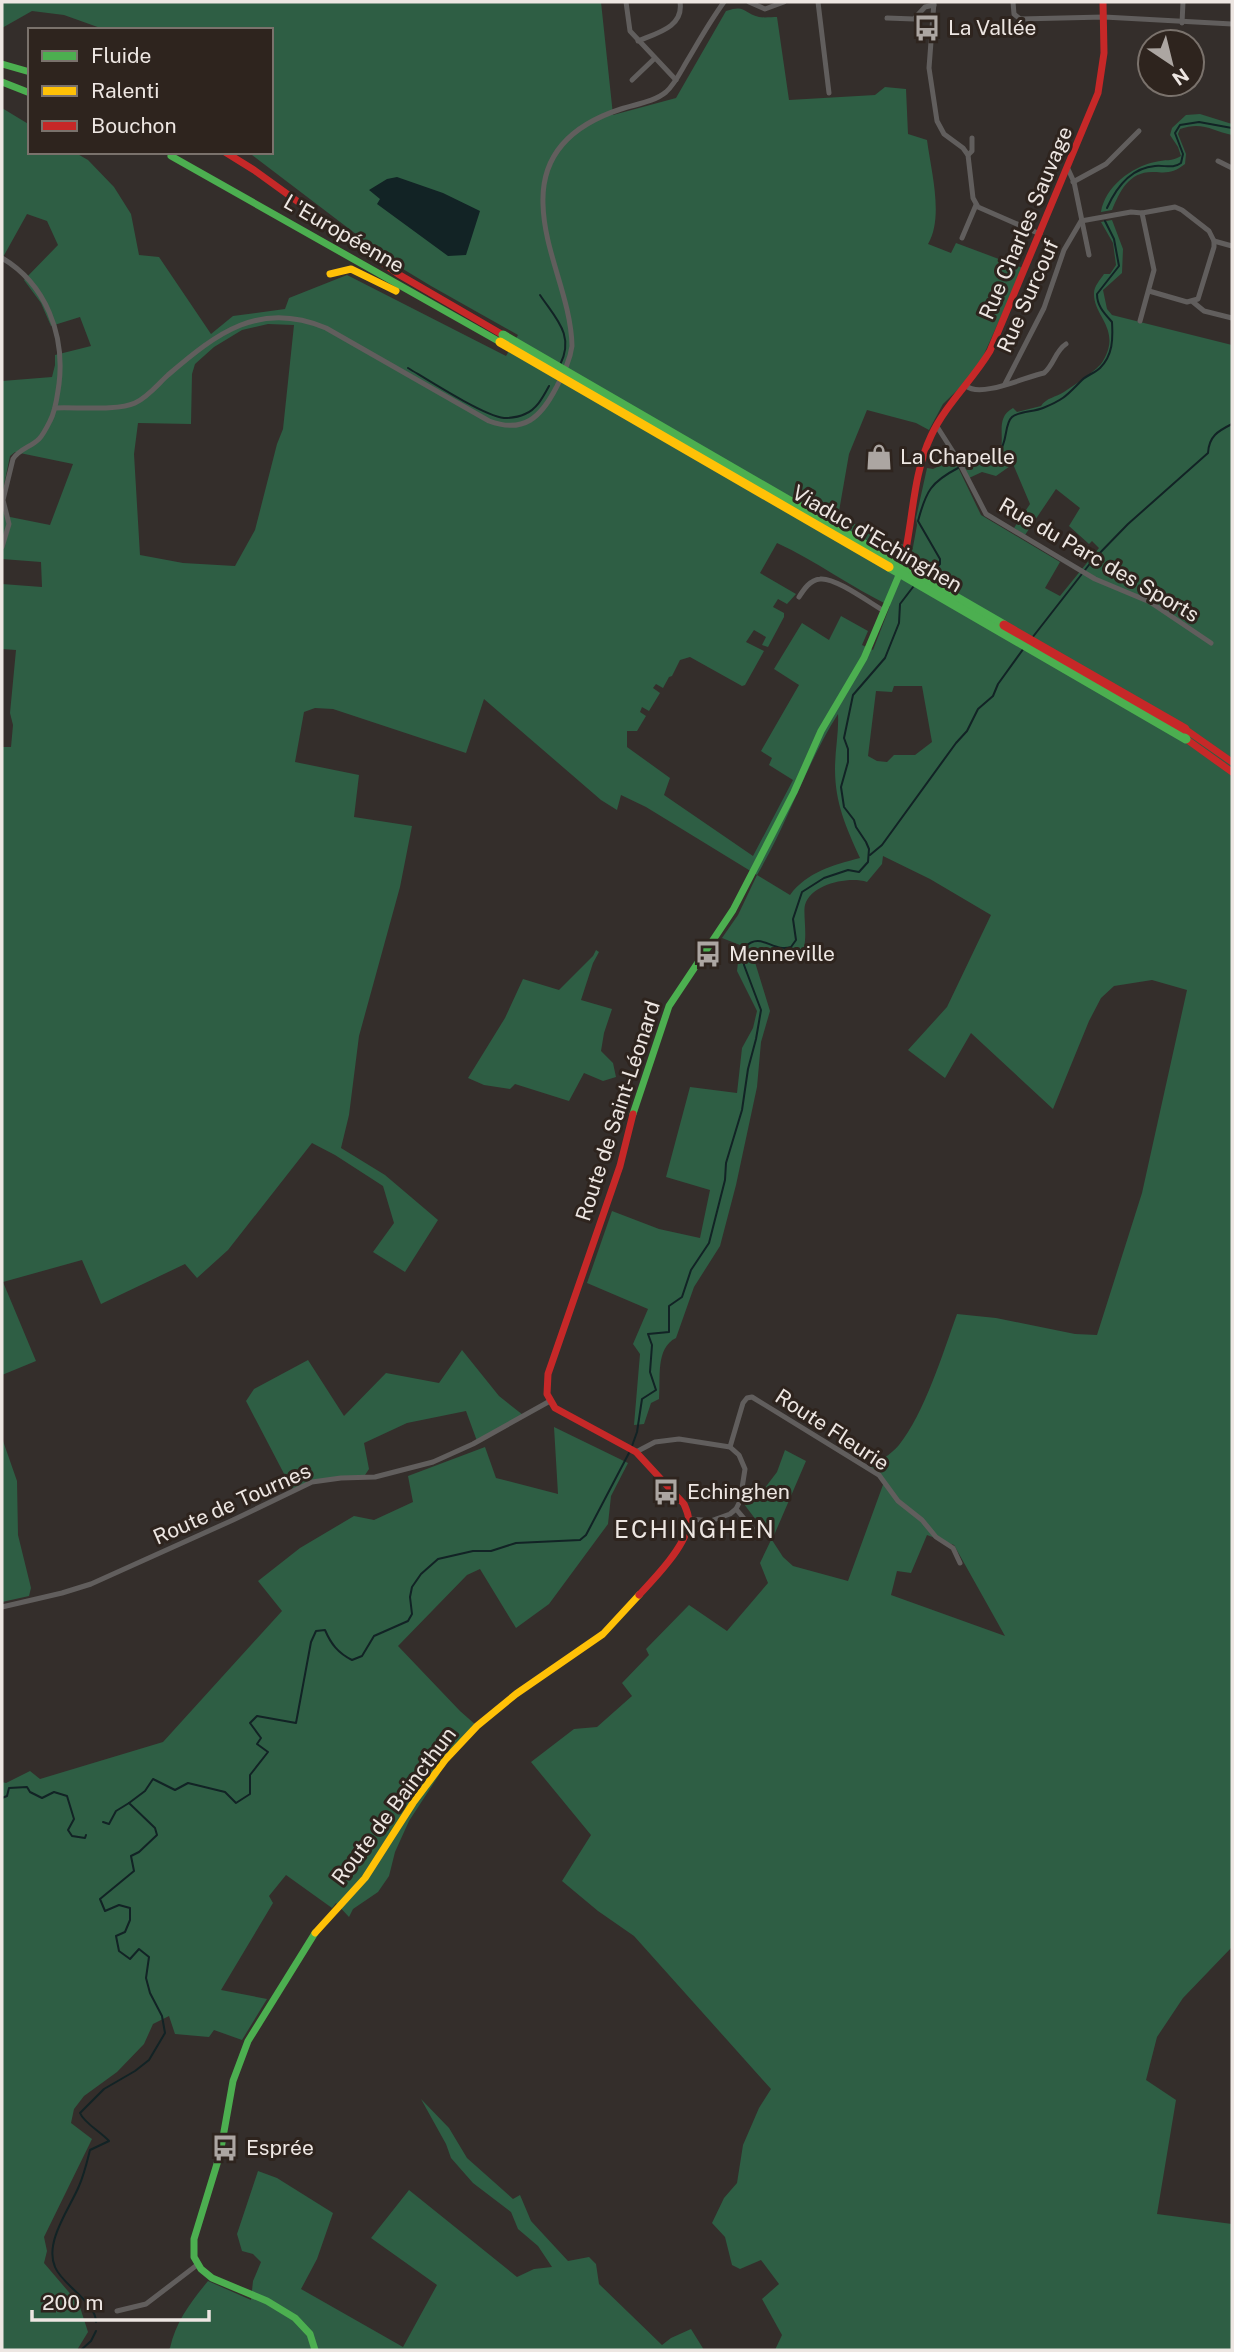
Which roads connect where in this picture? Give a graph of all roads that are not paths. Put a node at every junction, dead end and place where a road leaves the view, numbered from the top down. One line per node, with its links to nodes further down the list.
1 (626, 2): 15 (street)
2 (680, 2): 15 (street)
3 (724, 2): 20 (street)
4 (749, 2): 5 (street)
5 (784, 2)
6 (818, 2): 23 (street)
7 (1013, 2): 11 (street)
8 (1103, 2): 11 (main road, Rue Charles Sauvage)
9 (1183, 2): 13 (street)
10 (934, 3): 12 (street); 27 (street)
11 (1104, 17): 13 (street); 31 (main road, Rue Charles Sauvage)
12 (887, 18)
13 (1182, 23): 14 (street)
14 (1232, 24)
15 (638, 41): 16 (street)
16 (654, 58): 19 (street); 20 (street)
17 (2, 64): 18 (main road)
18 (28, 71)
19 (632, 79)
20 (676, 80): 51 (street)
21 (2, 82): 22 (main road)
22 (28, 92)
23 (829, 93)
24 (1139, 131): 31 (street)
25 (972, 138): 27 (street)
26 (228, 154): 47 (main road, L'Européenne)
27 (968, 155): 32 (street)
28 (171, 156): 46 (main road, L'Européenne)
29 (1218, 162): 30 (street)
30 (1232, 168)
31 (1071, 183): 34 (street, Rue Surcouf); 35 (main road, Rue Charles Sauvage)
32 (976, 205): 35 (street); 36 (street)
33 (1142, 213): 34 (street); 37 (street); 42 (street)
34 (1081, 221): 39 (street, Rue Surcouf); 49 (street, Rue Surcouf)
35 (1040, 234): 50 (main road, Rue Charles Sauvage)
36 (962, 238)
37 (1214, 241): 38 (street); 43 (street)
38 (1232, 246)
39 (1089, 255)
40 (2, 258): 51 (street)
41 (330, 274): 46 (main road)
42 (1149, 291): 43 (street); 45 (street)
43 (1193, 302): 44 (street)
44 (1232, 318)
45 (1140, 320)
46 (477, 329): 47 (main road, L'Européenne)
47 (502, 338): 58 (main road, Viaduc d'Echinghen, bridge); 59 (main road, Viaduc d'Echinghen, bridge)
48 (1066, 344): 49 (street)
49 (1005, 384): 50 (street)
50 (966, 386): 52 (main road, Rue Charles Sauvage)
51 (55, 408): 54 (street)
52 (936, 425): 53 (main road, Rue Charles Sauvage); 57 (street, Rue du Parc des Sports)
53 (930, 438): 56 (main road, Route de Saint-Léonard)
54 (2, 547)
55 (800, 597): 56 (street)
56 (884, 611): 60 (main road, Route de Saint-Léonard)
57 (1211, 643)
58 (1232, 762)
59 (1232, 772)
60 (550, 1401): 62 (main road); 68 (street, Route de Tournes)
61 (730, 1447): 62 (street); 63 (street); 67 (street, Route Fleurie)
62 (633, 1450): 65 (main road)
63 (736, 1509): 64 (street); 66 (street)
64 (705, 1523): 65 (street); 65 (street)
65 (688, 1526): 69 (main road, Route de Baincthun)
66 (752, 1528)
67 (960, 1563)
68 (2, 1606)
69 (197, 2265): 70 (street); 71 (main road)
70 (117, 2311)
71 (315, 2350)

